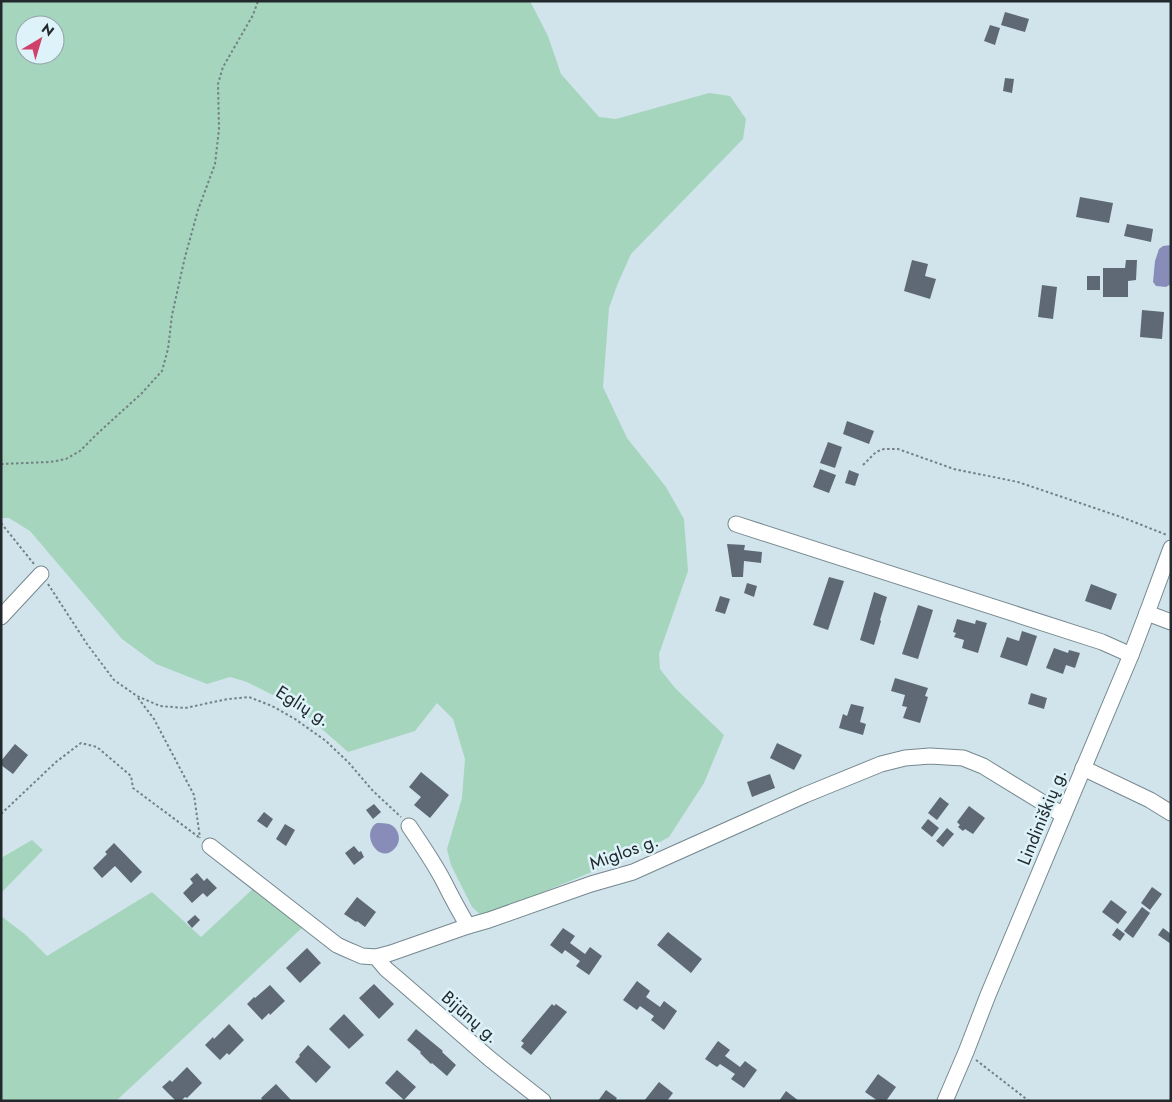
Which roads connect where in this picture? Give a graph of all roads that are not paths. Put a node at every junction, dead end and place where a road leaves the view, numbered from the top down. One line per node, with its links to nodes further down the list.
1 (736, 524): 7 (street)
2 (1171, 548): 4 (street, Lindiniškių g.)
3 (38, 570): 5 (street)
4 (1147, 613): 6 (street); 7 (street, Lindiniškių g.)
5 (1, 617)
6 (1171, 622)
7 (1131, 655): 8 (street, Lindiniškių g.)
8 (1083, 768): 9 (street); 10 (street, Lindiniškių g.)
9 (1171, 813)
10 (1064, 815): 13 (street, Miglos g.); 16 (street, Lindiniškių g.)
11 (409, 826): 13 (street)
12 (205, 842): 14 (street, Miglos g.)
13 (468, 926): 14 (street, Miglos g.)
14 (376, 957): 15 (street, Bijūnų g.)
15 (543, 1101)
16 (945, 1101)

